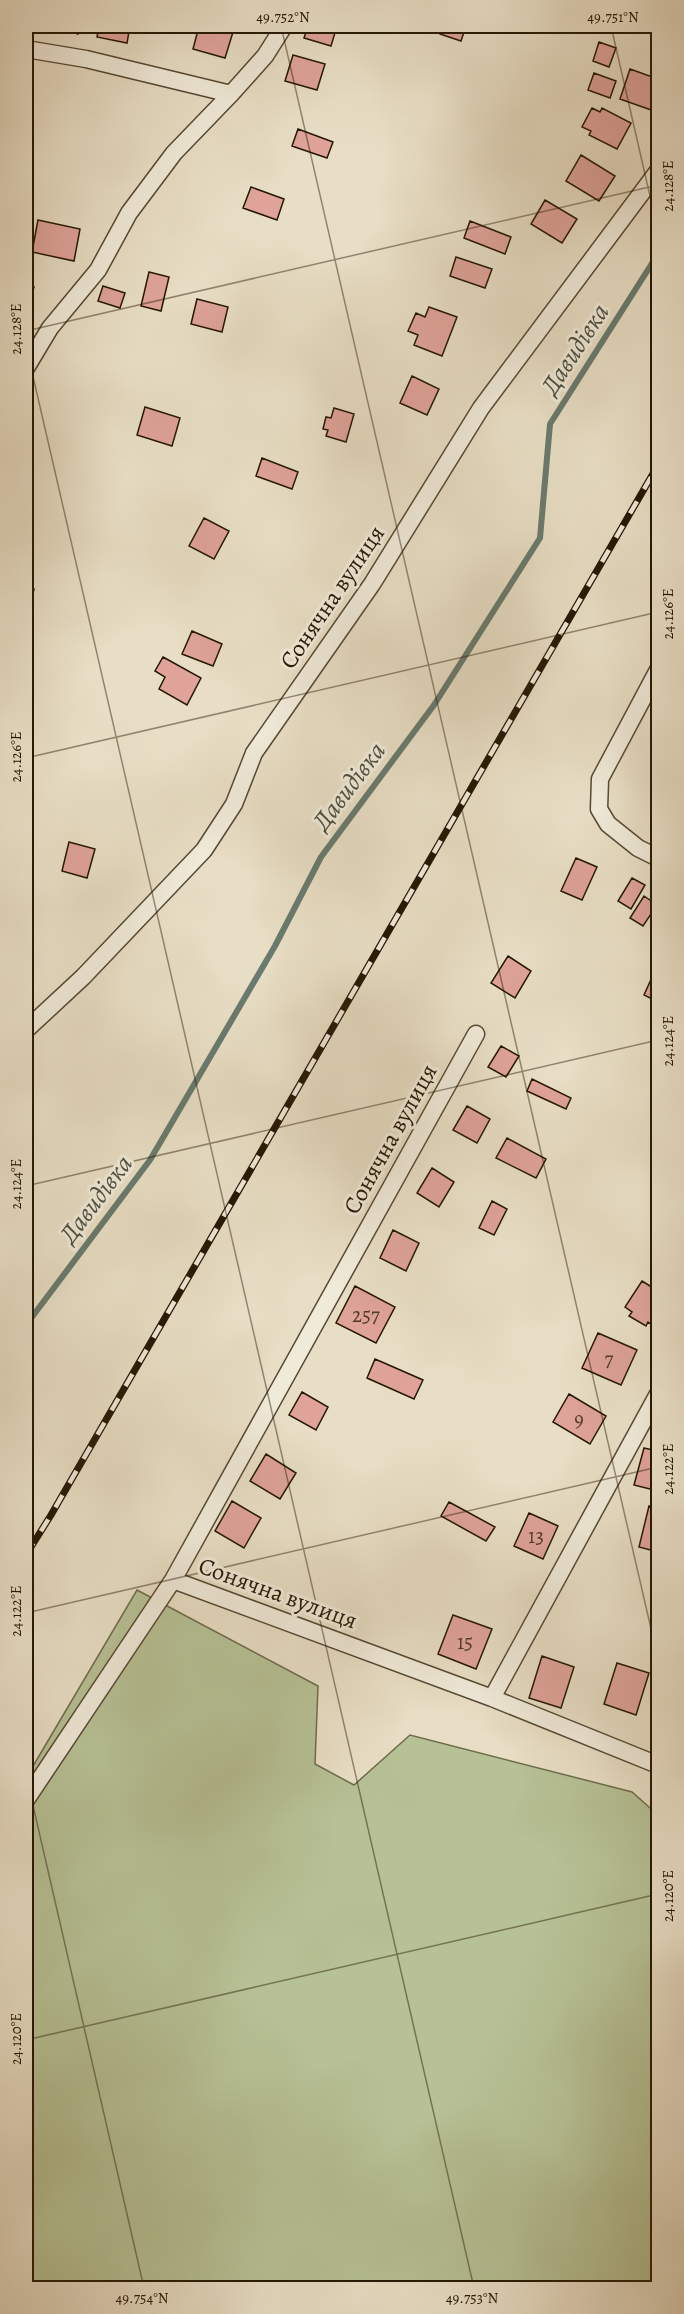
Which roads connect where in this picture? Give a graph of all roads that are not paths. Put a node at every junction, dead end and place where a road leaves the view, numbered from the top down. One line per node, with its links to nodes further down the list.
1 (284, 26): 3 (street)
2 (26, 50): 3 (street)
3 (231, 94): 5 (street)
4 (658, 171): 8 (street, Сонячна вулиця)
5 (26, 368)
6 (658, 670): 7 (street)
7 (658, 858)
8 (26, 1030)
9 (476, 1034): 11 (street, Сонячна вулиця)
10 (658, 1394): 12 (street)
11 (173, 1580): 12 (street, Сонячна вулиця); 14 (street)
12 (492, 1698): 13 (street, Сонячна вулиця)
13 (658, 1766)
14 (26, 1800)

